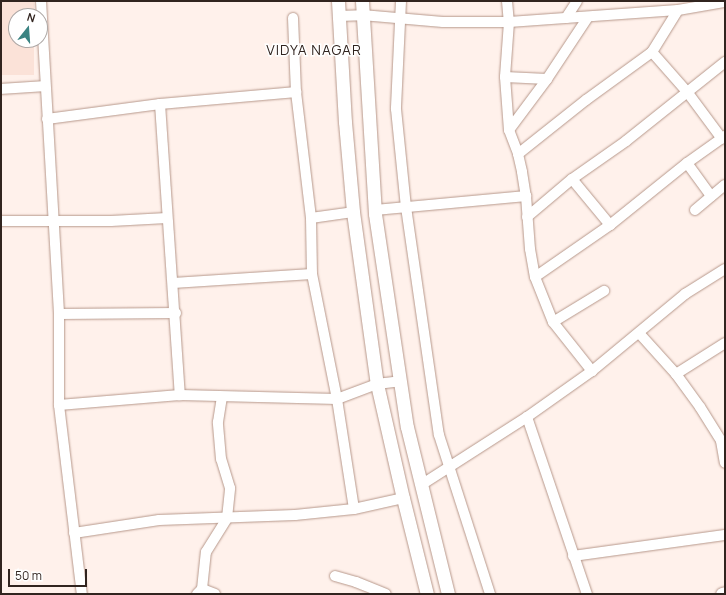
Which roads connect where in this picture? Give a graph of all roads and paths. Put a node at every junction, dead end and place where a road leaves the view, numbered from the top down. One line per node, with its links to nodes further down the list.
1 (41, 1): 20 (street)
2 (338, 1): 10 (main road)
3 (362, 1): 9 (main road)
4 (401, 1): 14 (street)
5 (507, 1): 15 (street)
6 (577, 1): 13 (street)
7 (719, 2): 8 (street)
8 (678, 10): 11 (street); 16 (street)
9 (362, 15): 10 (street); 14 (street); 35 (main road)
10 (338, 16): 37 (main road)
11 (588, 17): 13 (street); 19 (street)
12 (293, 18): 22 (street)
13 (566, 18): 15 (street)
14 (401, 20): 15 (street); 34 (street)
15 (509, 22): 18 (street)
16 (652, 52): 23 (street); 28 (street)
17 (725, 62): 23 (street)
18 (505, 77): 19 (street); 26 (street)
19 (547, 78): 26 (street)
20 (45, 86): 21 (street); 25 (street)
21 (1, 89)
22 (296, 92): 24 (street); 40 (street)
23 (688, 93): 27 (street); 30 (street)
24 (160, 104): 25 (street); 39 (street)
25 (47, 119): 41 (street)
26 (509, 130): 28 (street)
27 (723, 138): 29 (street)
28 (518, 154): 32 (street)
29 (687, 162): 33 (street); 43 (street)
30 (572, 179): 38 (street); 43 (street)
31 (725, 185): 33 (street)
32 (526, 196): 34 (street); 38 (street)
33 (711, 196): 36 (street)
34 (406, 207): 35 (street); 64 (street)
35 (374, 210): 56 (main road)
36 (695, 210)
37 (353, 212): 40 (street); 57 (main road)
38 (527, 217): 46 (street)
39 (167, 218): 41 (street); 47 (street)
40 (311, 218): 45 (street)
41 (54, 221): 42 (street); 50 (street)
42 (1, 222)
43 (610, 225): 46 (street)
44 (725, 269): 52 (street)
45 (312, 274): 47 (street); 60 (street)
46 (535, 277): 51 (street)
47 (173, 283): 49 (street)
48 (604, 291): 51 (street)
49 (176, 313): 50 (street); 58 (street)
50 (59, 314): 61 (street)
51 (553, 322): 54 (street)
52 (639, 333): 54 (street); 55 (street)
53 (725, 343): 55 (street)
54 (592, 371): 62 (street)
55 (676, 374): 63 (street)
56 (400, 380): 57 (street); 65 (main road)
57 (377, 384): 60 (street); 66 (main road)
58 (180, 395): 59 (street); 61 (street)
59 (222, 396): 60 (street); 68 (street)
60 (337, 399): 67 (street)
61 (59, 406): 69 (street)
62 (527, 417): 64 (street); 71 (street)
63 (725, 463)
64 (450, 466): 65 (street); 81 (street)
65 (421, 485): 80 (main road)
66 (403, 498): 67 (street); 79 (main road)
67 (354, 509): 68 (street)
68 (227, 518): 69 (street); 73 (street)
69 (74, 533): 76 (street)
70 (725, 535): 71 (street)
71 (573, 556): 82 (street)
72 (335, 576): 74 (street)
73 (199, 591): 77 (street)
74 (384, 593): 78 (street)
75 (725, 593): 83 (main road)
76 (82, 594)
77 (215, 594)
78 (366, 594)
79 (427, 594)
80 (448, 594)
81 (490, 594)
82 (587, 594)
83 (722, 594)

